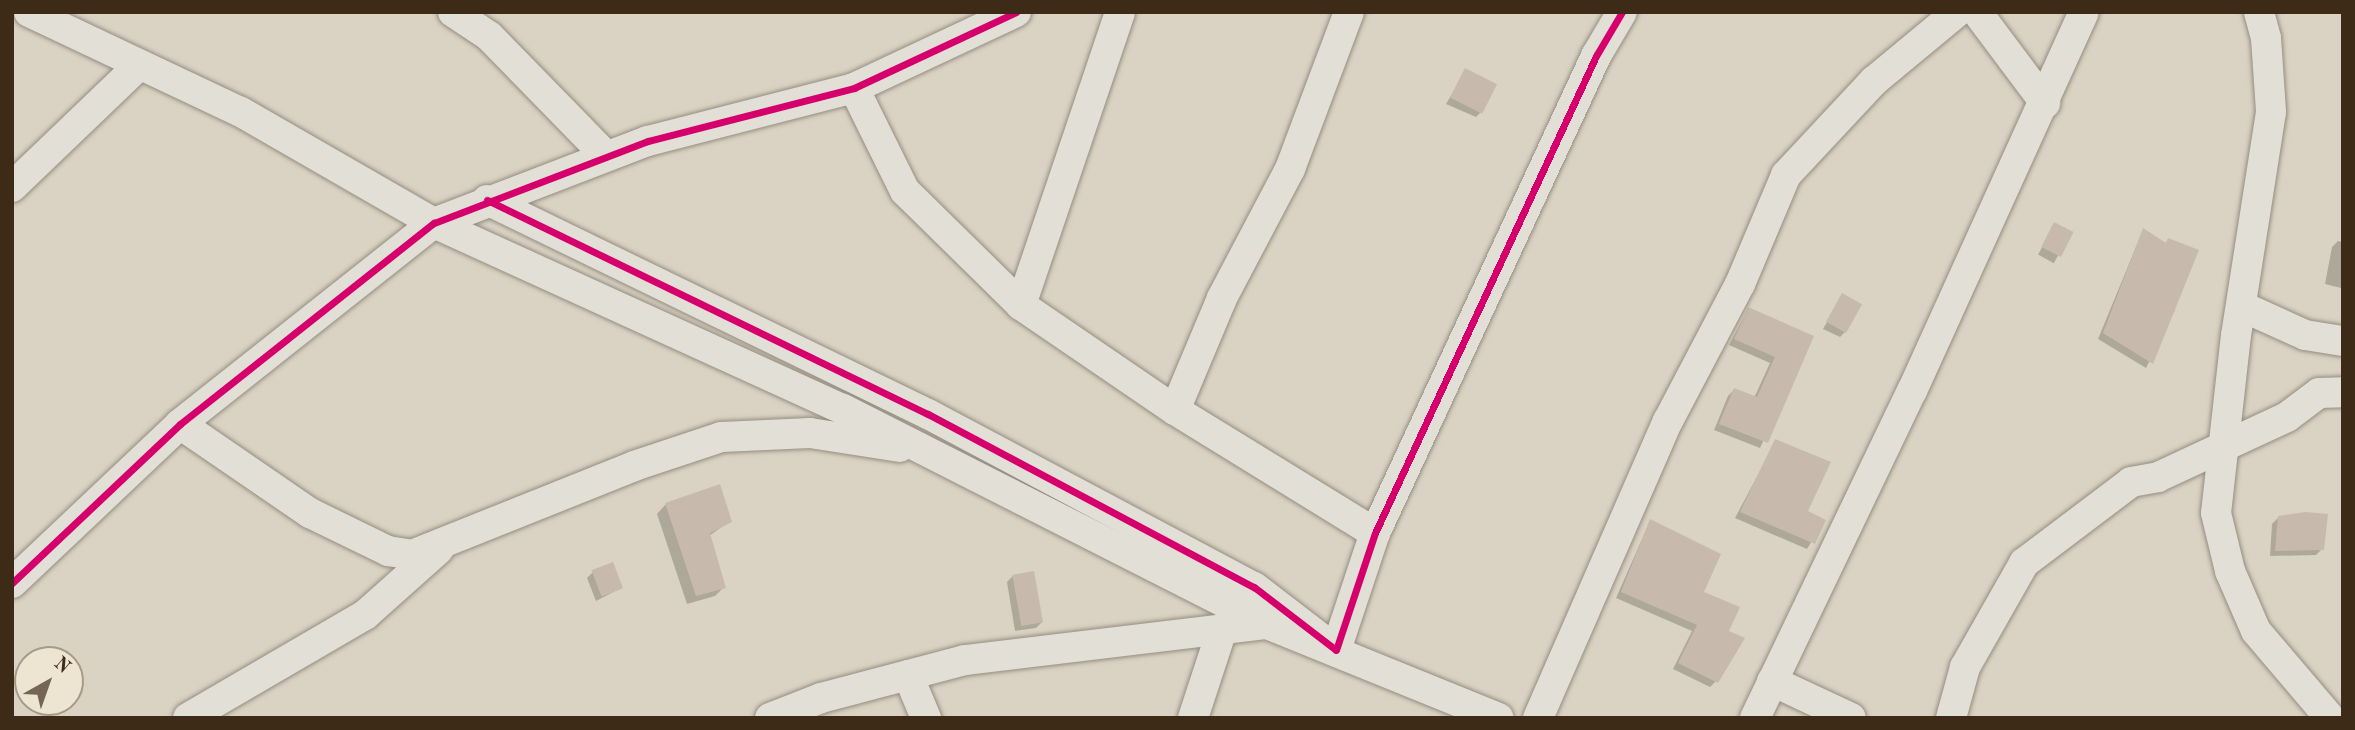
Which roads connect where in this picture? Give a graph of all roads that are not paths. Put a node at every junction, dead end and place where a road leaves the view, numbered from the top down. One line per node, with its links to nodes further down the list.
1 (29, 12): 11 (street)
2 (1016, 12): 12 (street)
3 (1121, 12): 18 (street)
4 (1349, 12): 22 (street)
5 (1622, 12): 26 (street)
6 (1956, 12): 39 (street)
7 (1978, 12): 13 (street)
8 (2084, 12): 13 (street)
9 (2259, 12): 19 (street)
10 (455, 13): 14 (street)
11 (137, 67): 15 (street); 17 (street)
12 (854, 88): 14 (street); 18 (street)
13 (2045, 103): 33 (street)
14 (605, 155): 16 (street)
15 (12, 187)
16 (487, 200): 17 (street); 31 (street)
17 (434, 222): 23 (street); 25 (street)
18 (1021, 305): 22 (street)
19 (2241, 306): 20 (street); 24 (street)
20 (2343, 341)
21 (2343, 392): 24 (street)
22 (1175, 410): 26 (street)
23 (180, 424): 27 (street); 28 (street)
24 (2222, 446): 42 (street); 43 (street)
25 (935, 454): 27 (street); 29 (street)
26 (1375, 533): 31 (street)
27 (443, 546): 35 (street)
28 (12, 583)
29 (1267, 624): 30 (street); 31 (street)
30 (1222, 630): 32 (street); 38 (street)
31 (1336, 650): 34 (street)
32 (908, 675): 36 (street); 37 (street)
33 (1772, 681): 40 (street); 41 (street)
34 (1487, 716)
35 (188, 718)
36 (770, 718)
37 (926, 718)
38 (1193, 718)
39 (1538, 718)
40 (1755, 718)
41 (1851, 718)
42 (1951, 718)
43 (2330, 718)

